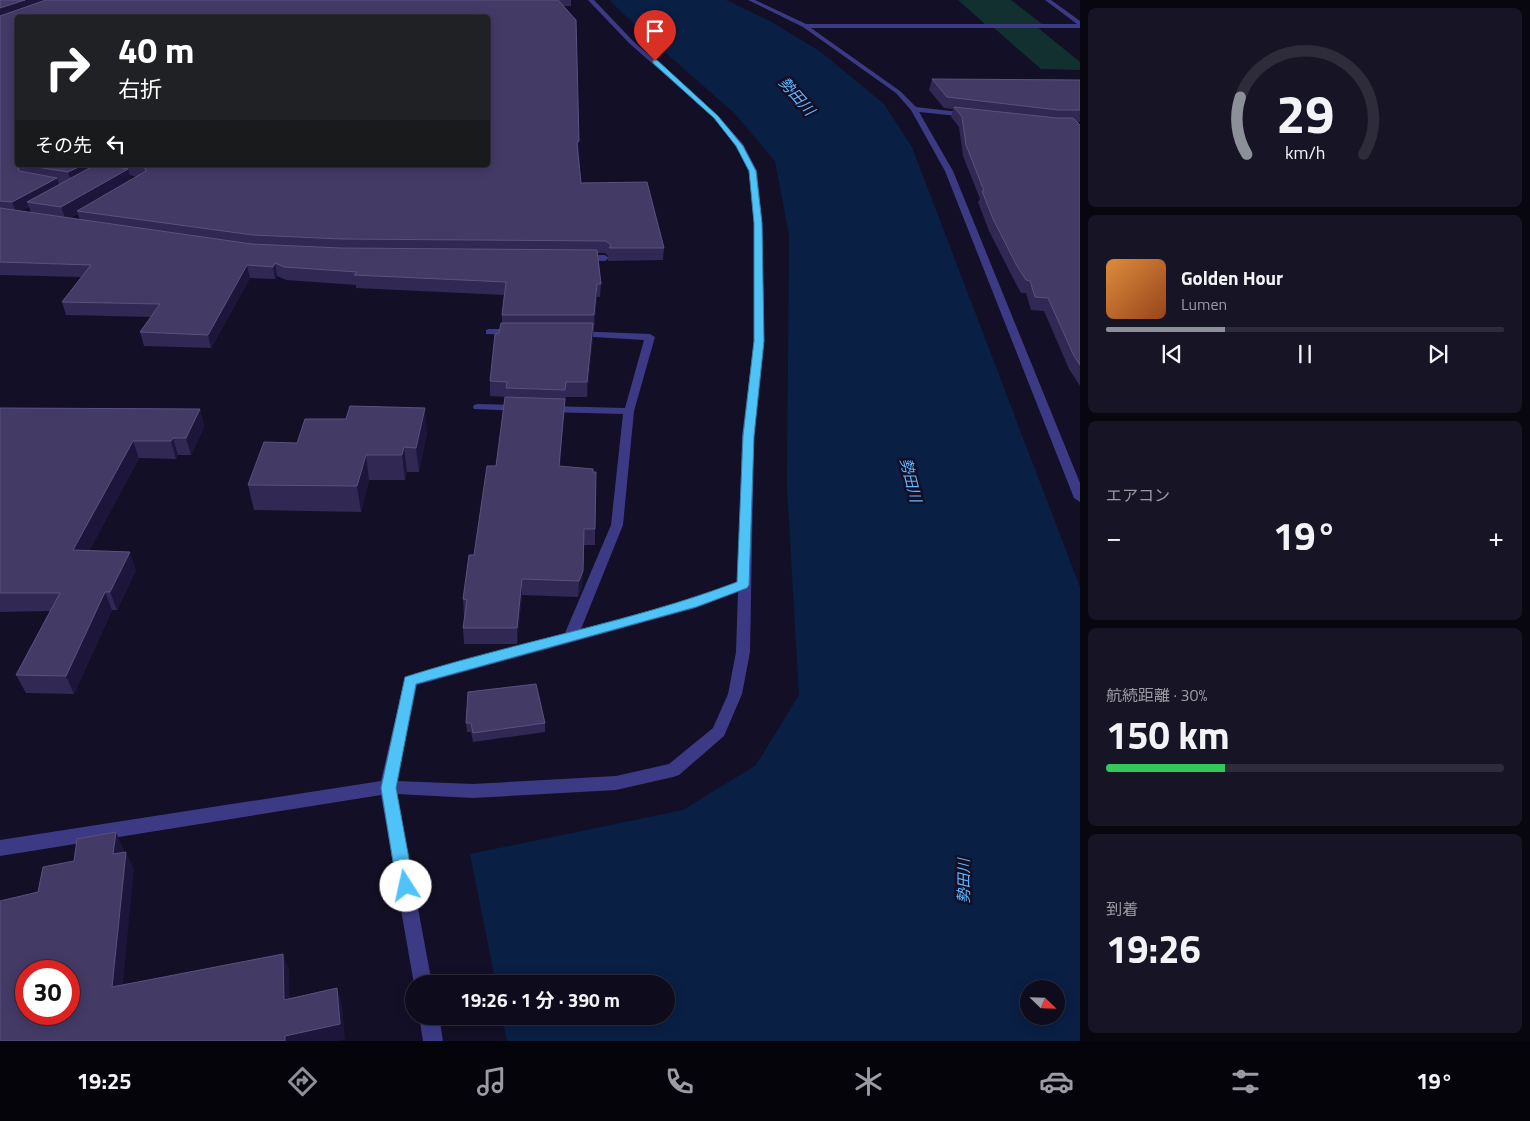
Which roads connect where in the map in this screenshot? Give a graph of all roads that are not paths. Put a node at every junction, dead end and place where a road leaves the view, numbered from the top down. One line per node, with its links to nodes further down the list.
1 (590, 0): 16 (street)
2 (751, 0): 5 (street)
3 (1048, 0): 4 (street)
4 (1080, 25): 5 (street)
5 (805, 26): 6 (street)
6 (914, 109): 7 (street); 15 (street)
7 (979, 117)
8 (575, 258): 9 (street)
9 (605, 258)
10 (489, 332): 11 (street)
11 (528, 332)
12 (567, 333): 14 (street)
13 (478, 407): 14 (street)
14 (630, 411): 17 (street)
15 (1080, 498)
16 (743, 585): 17 (street); 18 (street)
17 (571, 636): 18 (street)
18 (388, 788): 19 (street); 20 (street)
19 (0, 848)
20 (421, 975)
21 (430, 1025): 22 (street)
22 (433, 1041)

